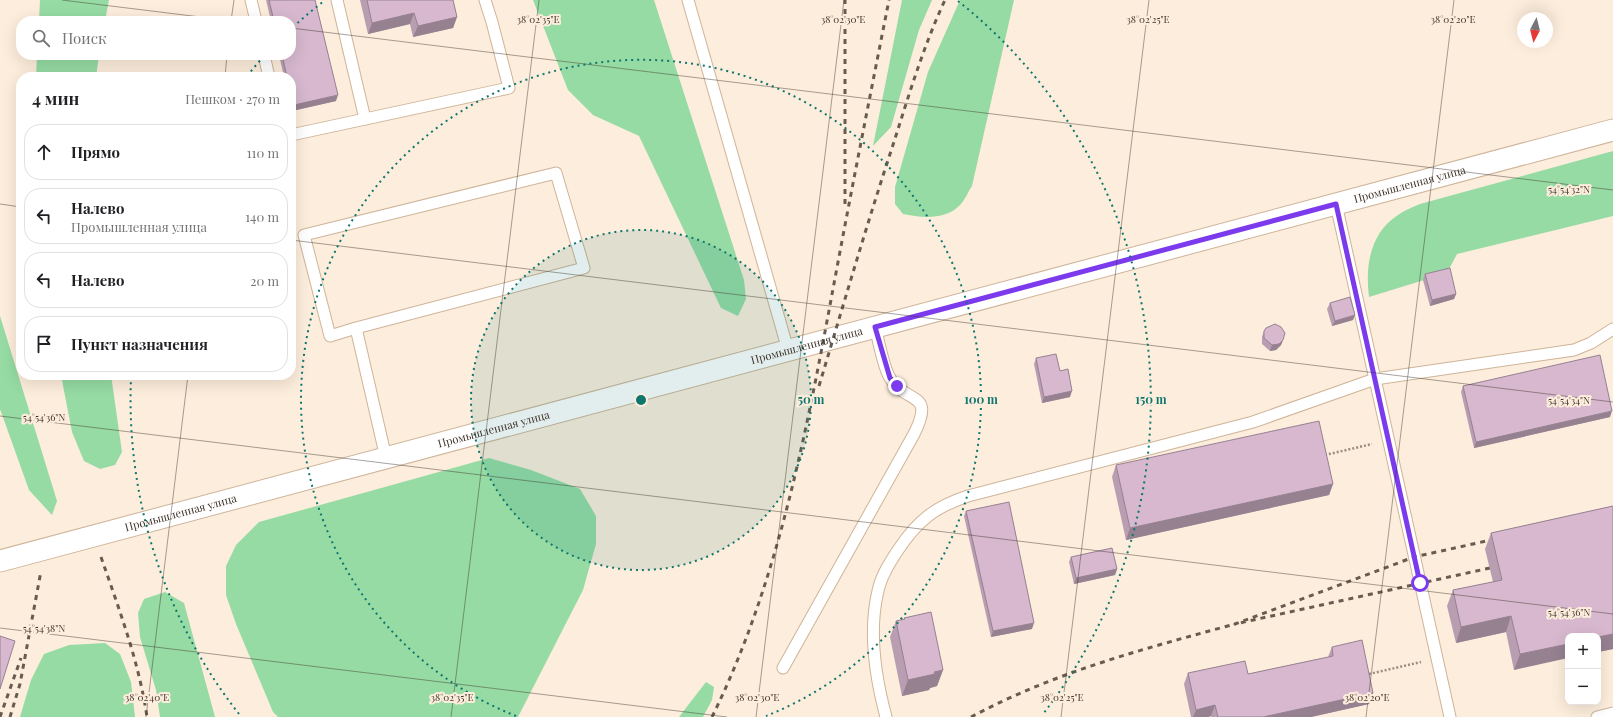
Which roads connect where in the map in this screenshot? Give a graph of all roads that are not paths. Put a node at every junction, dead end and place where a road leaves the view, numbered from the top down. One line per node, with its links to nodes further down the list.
1 (251, 0): 5 (lane)
2 (337, 0): 8 (lane)
3 (485, 0): 8 (lane)
4 (688, 0): 15 (lane)
5 (255, 16)
6 (265, 60): 7 (lane)
7 (269, 72)
8 (365, 119): 10 (lane)
9 (1613, 130): 11 (street, Промышленная улица)
10 (296, 134)
11 (1336, 204): 12 (street, Промышленная улица); 16 (lane)
12 (875, 327): 15 (street, Промышленная улица); 19 (lane)
13 (356, 328): 13 (lane); 17 (lane)
14 (1613, 329): 16 (lane)
15 (788, 350): 17 (street, Промышленная улица)
16 (1375, 379): 21 (lane); 22 (lane)
17 (386, 458): 18 (street, Промышленная улица)
18 (0, 561)
19 (783, 668)
20 (1613, 713): 23 (lane)
21 (886, 717)
22 (1450, 717)
23 (1597, 717)

